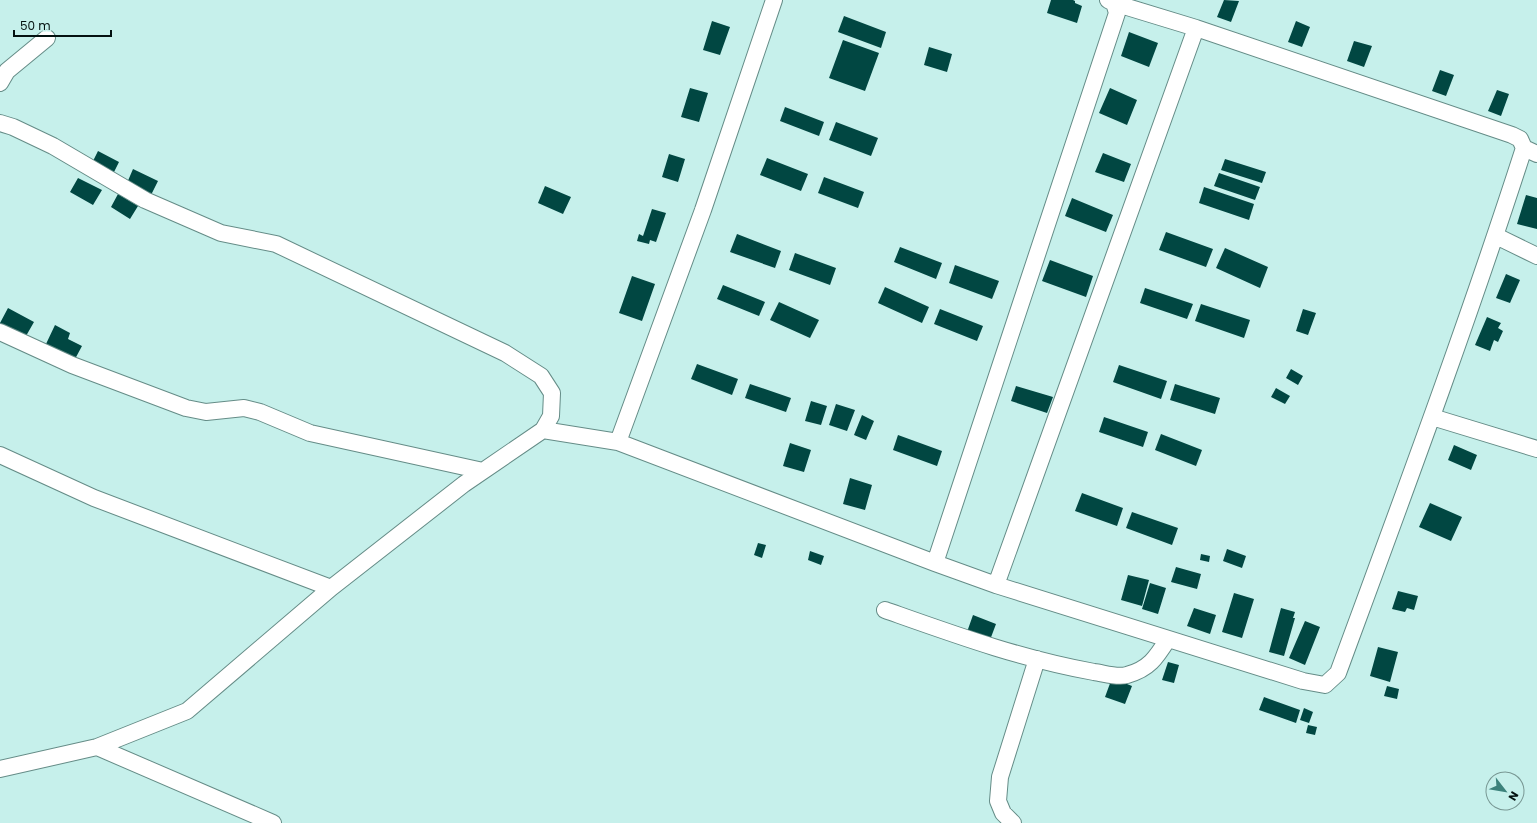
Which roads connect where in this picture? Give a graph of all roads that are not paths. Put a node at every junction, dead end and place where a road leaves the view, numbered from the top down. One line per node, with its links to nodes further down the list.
1 (774, 0): 13 (street)
2 (1111, 2): 3 (street); 17 (street)
3 (1196, 28): 7 (street); 18 (street)
4 (47, 38): 5 (street)
5 (0, 83)
6 (0, 123): 12 (street)
7 (1530, 151): 8 (street)
8 (1496, 236): 9 (street); 11 (street)
9 (1537, 256)
10 (0, 332): 16 (street)
11 (1432, 417): 14 (street); 21 (street)
12 (543, 430): 13 (street); 16 (street)
13 (618, 442): 17 (street)
14 (1537, 449)
15 (0, 455): 19 (street)
16 (483, 471): 19 (street)
17 (935, 563): 18 (street)
18 (996, 585): 21 (street)
19 (331, 588): 23 (street)
20 (885, 610): 22 (street)
21 (1168, 639): 22 (street)
22 (1037, 659): 26 (street)
23 (97, 748): 24 (street); 25 (street)
24 (0, 769)
25 (273, 823)
26 (1013, 823)

